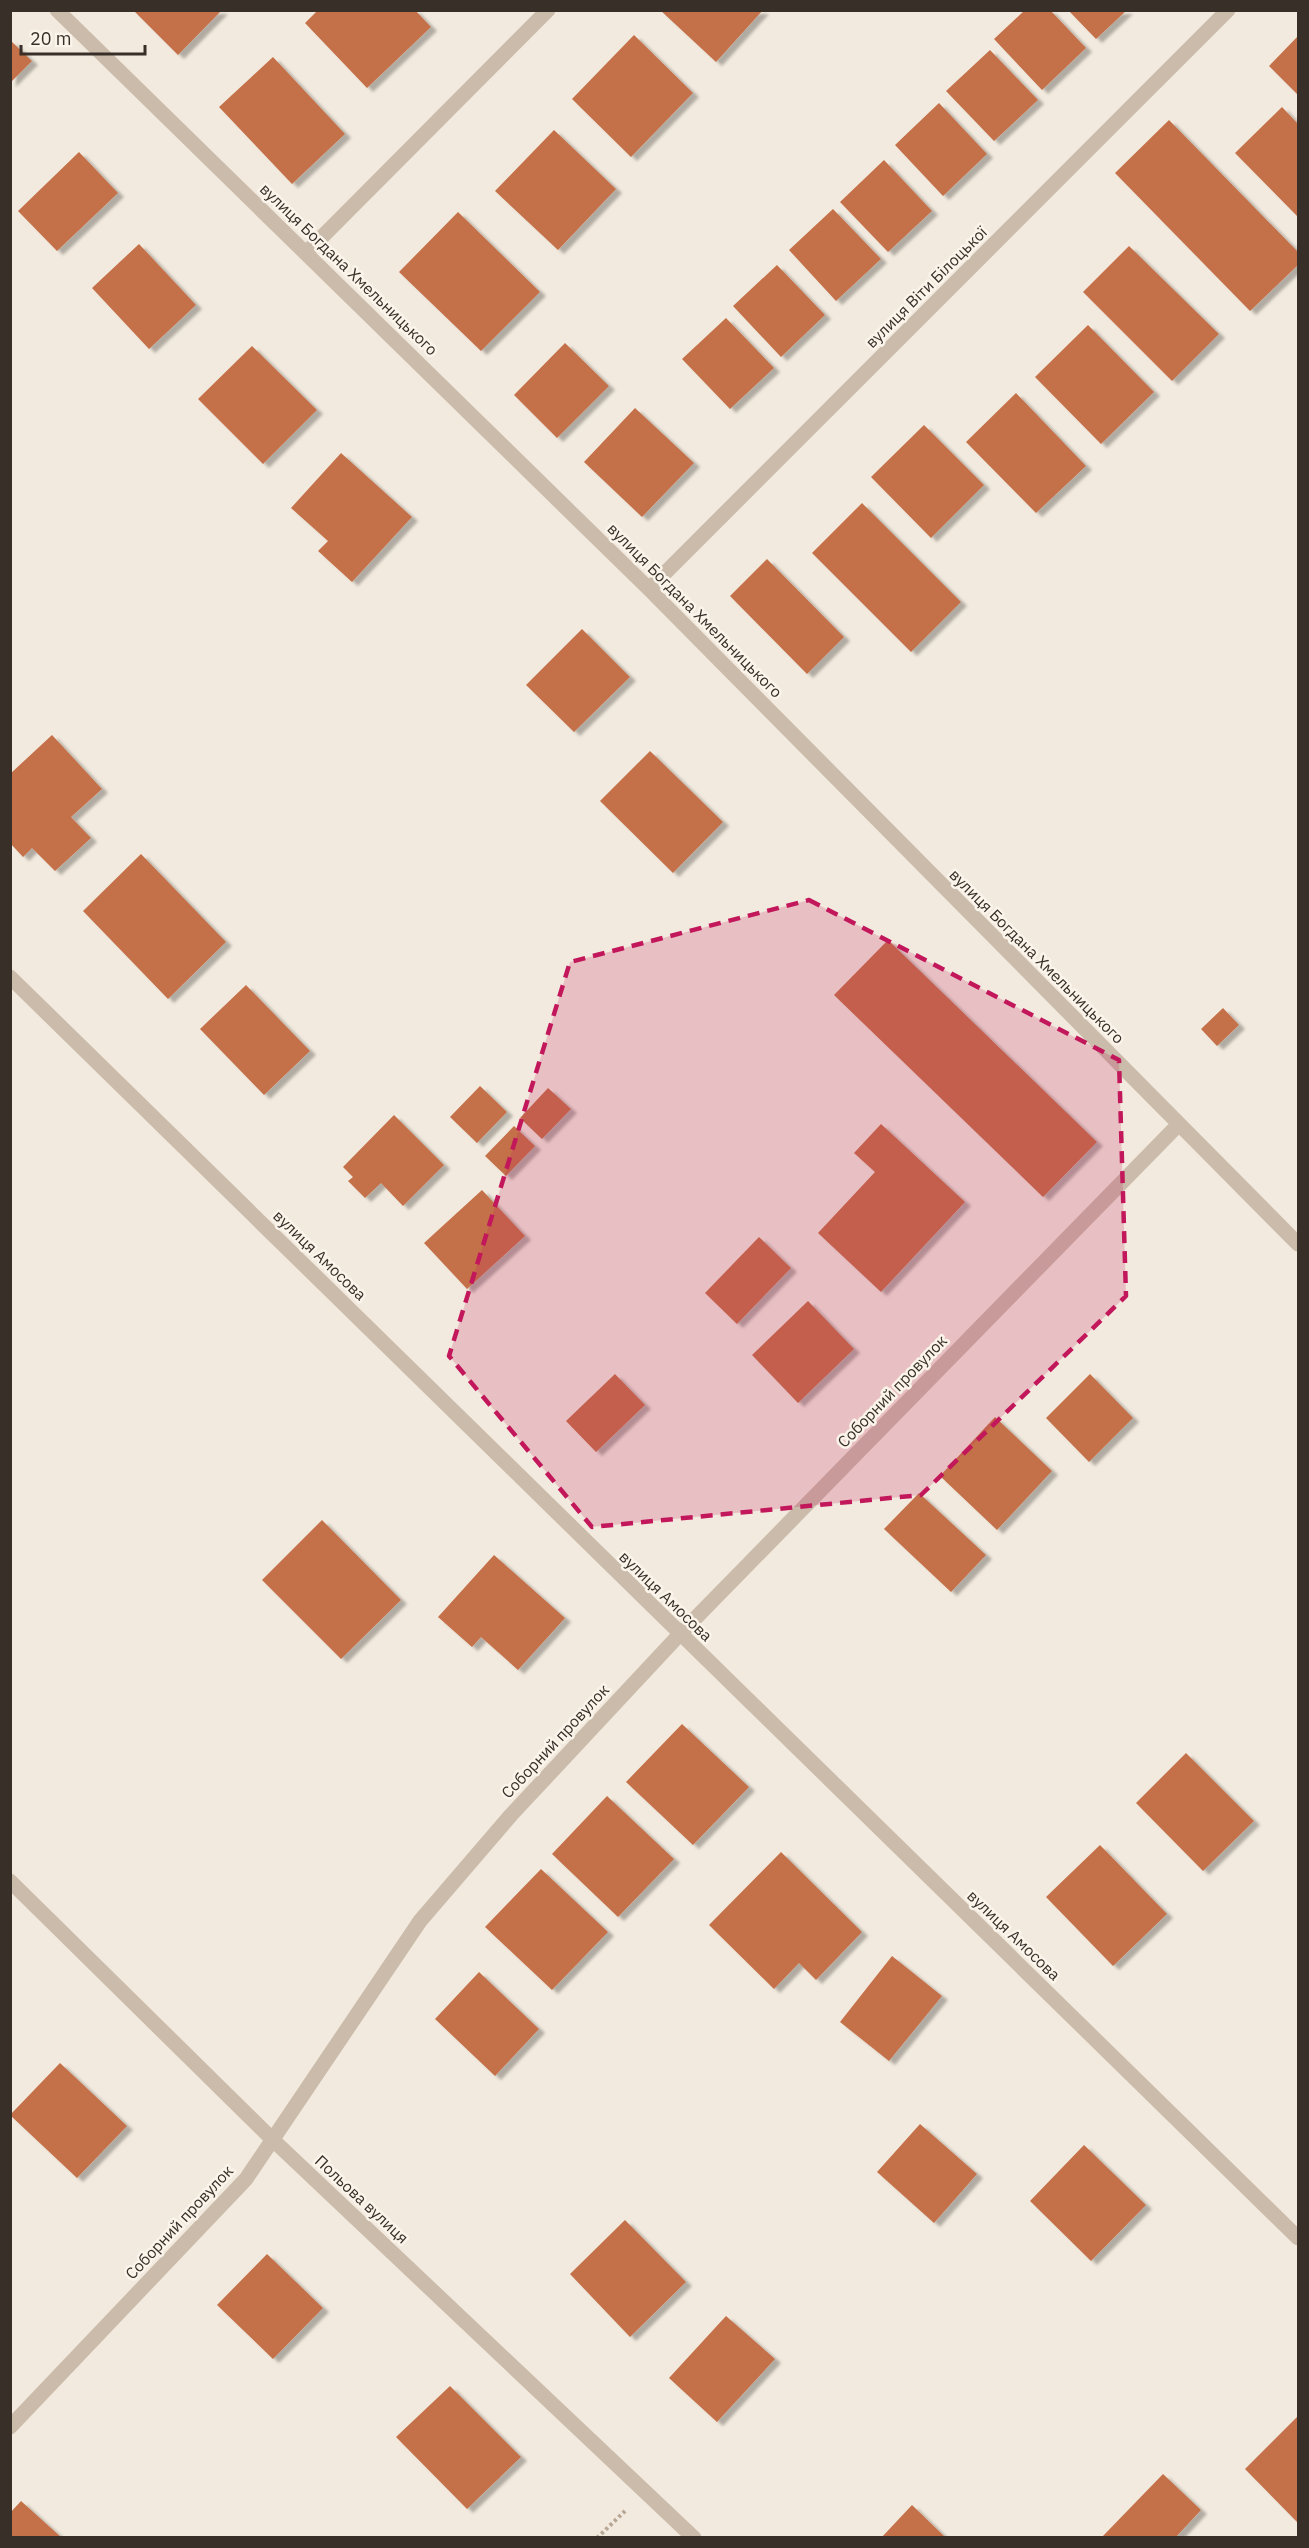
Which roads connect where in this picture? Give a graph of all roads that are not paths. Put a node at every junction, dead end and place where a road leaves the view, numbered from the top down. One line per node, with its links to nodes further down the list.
1 (57, 10): 4 (street, вулиця Богдана Хмельницького)
2 (548, 10): 4 (street)
3 (1228, 10): 5 (street, вулиця Віти Білоцької)
4 (307, 252): 5 (street, вулиця Богдана Хмельницького)
5 (649, 588): 7 (street, вулиця Богдана Хмельницького)
6 (10, 977): 9 (street, вулиця Амосова)
7 (1179, 1124): 8 (street, вулиця Богдана Хмельницького); 9 (street, Соборний провулок)
8 (1299, 1244)
9 (680, 1634): 11 (street, Соборний провулок); 12 (street, вулиця Амосова)
10 (10, 1881): 11 (street, Польова вулиця)
11 (272, 2139): 13 (street, Соборний провулок); 14 (street, Польова вулиця)
12 (1299, 2238)
13 (10, 2427)
14 (694, 2538)

